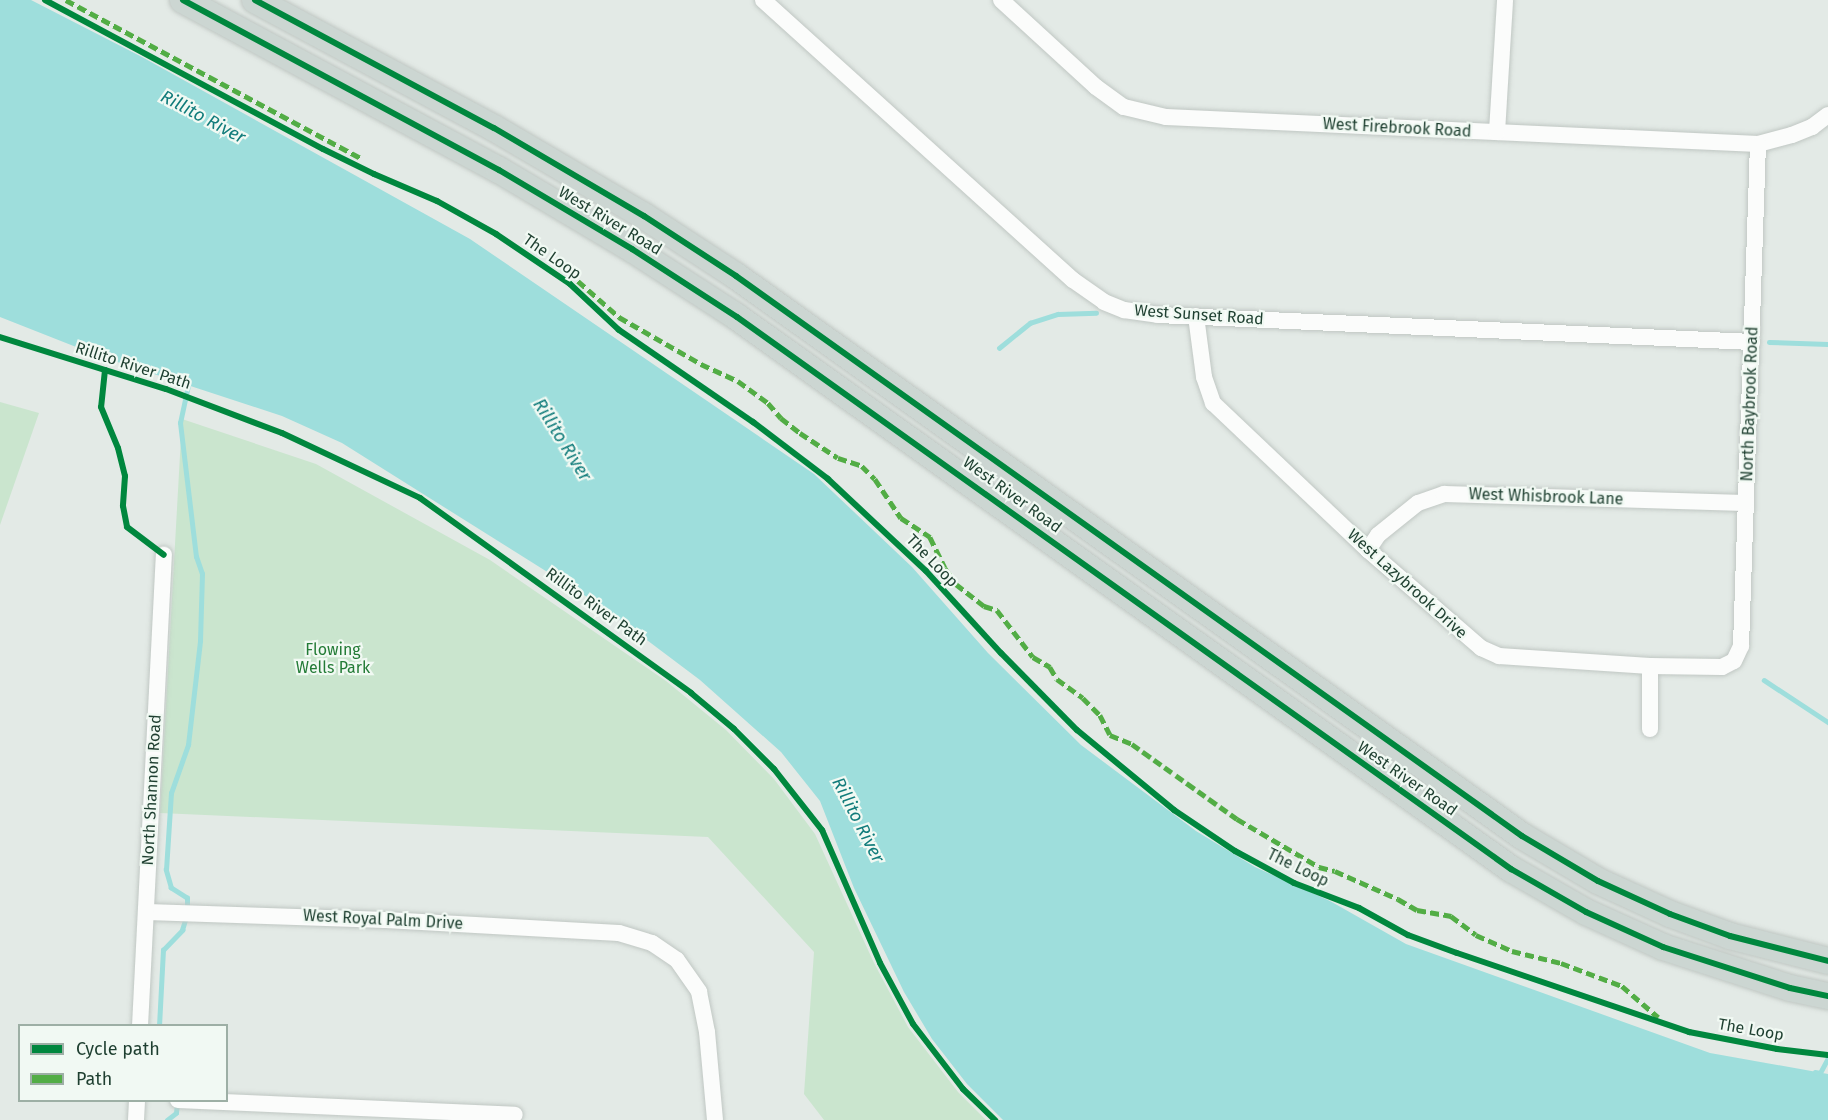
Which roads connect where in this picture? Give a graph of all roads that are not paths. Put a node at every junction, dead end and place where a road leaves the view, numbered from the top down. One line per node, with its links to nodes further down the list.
1 (183, 0): 15 (main road, West River Road)
2 (255, 0): 12 (main road, West River Road)
3 (763, 0): 9 (street, West Sunset Road)
4 (1001, 0): 7 (street, West Firebrook Road)
5 (1505, 0): 7 (street)
6 (1828, 115): 8 (street, West Firebrook Road)
7 (1497, 132): 8 (street, West Firebrook Road)
8 (1758, 144): 10 (street, North Baybrook Road)
9 (1196, 316): 10 (street, West Sunset Road); 13 (street, West Lazybrook Drive)
10 (1752, 342): 11 (street, North Baybrook Road)
11 (1745, 503): 13 (street, West Whisbrook Lane); 16 (street, North Baybrook Road)
12 (1111, 543): 15 (main road); 20 (main road, West River Road)
13 (1368, 550): 17 (street, West Lazybrook Drive)
14 (165, 555): 19 (street, North Shannon Road)
15 (1090, 568): 21 (main road, West River Road)
16 (1738, 665): 17 (street, West Lazybrook Drive)
17 (1650, 666): 18 (street)
18 (1650, 729)
19 (147, 912): 22 (street, North Shannon Road); 27 (street, West Royal Palm Drive)
20 (1818, 960)
21 (1817, 994)
22 (140, 1024)
23 (137, 1102): 26 (street)
24 (202, 1102): 25 (street)
25 (514, 1115)
26 (136, 1120)
27 (715, 1120)

